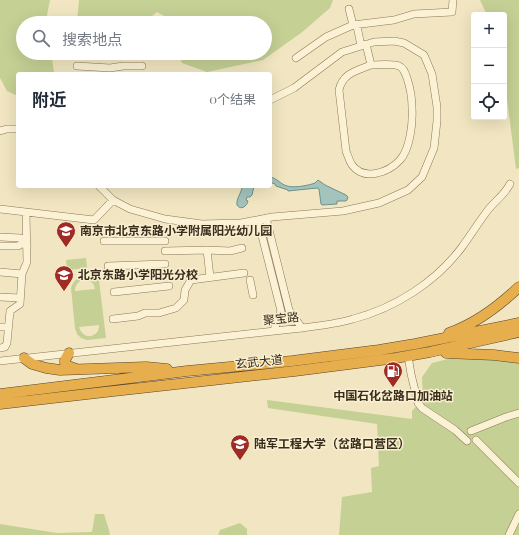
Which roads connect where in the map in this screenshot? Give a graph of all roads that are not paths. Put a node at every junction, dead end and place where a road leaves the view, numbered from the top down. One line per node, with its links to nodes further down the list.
1 (453, 0): 3 (street)
2 (349, 9): 3 (street)
3 (353, 25): 4 (street); 5 (street)
4 (364, 45): 6 (street); 9 (street); 17 (street)
5 (296, 58)
6 (371, 65): 6 (street)
7 (77, 66): 8 (street)
8 (142, 66)
9 (272, 99)
10 (16, 129): 11 (street)
11 (0, 130)
12 (510, 184): 44 (street, 聚宝路)
13 (101, 188): 14 (street)
14 (113, 200): 16 (street); 18 (street)
15 (0, 209): 16 (street)
16 (26, 212): 22 (street)
17 (266, 218): 18 (street); 44 (street)
18 (258, 220): 45 (street)
19 (0, 237): 22 (street)
20 (104, 241): 21 (street)
21 (165, 241)
22 (25, 245): 23 (street); 31 (street)
23 (0, 246)
24 (242, 248): 25 (street)
25 (207, 250): 26 (street); 32 (street)
26 (165, 251)
27 (165, 264): 28 (street)
28 (108, 266)
29 (0, 272): 31 (street)
30 (244, 273): 32 (street)
31 (22, 274): 39 (street)
32 (210, 277): 40 (street)
33 (250, 280): 37 (street)
34 (169, 286): 36 (street)
35 (519, 287): 47 (highway)
36 (114, 292)
37 (253, 295)
38 (0, 297): 39 (street)
39 (20, 298): 43 (street)
40 (113, 319)
41 (519, 323): 47 (highway, 玄武大道)
42 (0, 327): 43 (street)
43 (8, 327): 48 (street)
44 (302, 328): 45 (street, 聚宝路)
45 (274, 330): 50 (street, 聚宝路)
46 (519, 332): 49 (highway, 玄武大道)
47 (416, 344): 56 (highway, 玄武大道)
48 (0, 348)
49 (430, 352): 51 (highway, 玄武大道); 53 (highway)
50 (69, 353): 52 (street, 聚宝路); 55 (highway)
51 (408, 356): 58 (highway, 玄武大道); 61 (street)
52 (24, 358): 54 (street, 聚宝路); 55 (highway)
53 (519, 358)
54 (0, 361)
55 (78, 369): 56 (highway)
56 (187, 371): 57 (highway, 玄武大道)
57 (0, 394)
58 (0, 404)
59 (519, 413): 60 (street)
60 (481, 426): 62 (street); 63 (street)
61 (455, 430): 62 (street); 64 (street)
62 (470, 431): 63 (street); 64 (street)
63 (477, 439): 64 (street); 65 (street)
64 (467, 440)
65 (519, 483)
66 (519, 514): 67 (street)
67 (509, 535)

